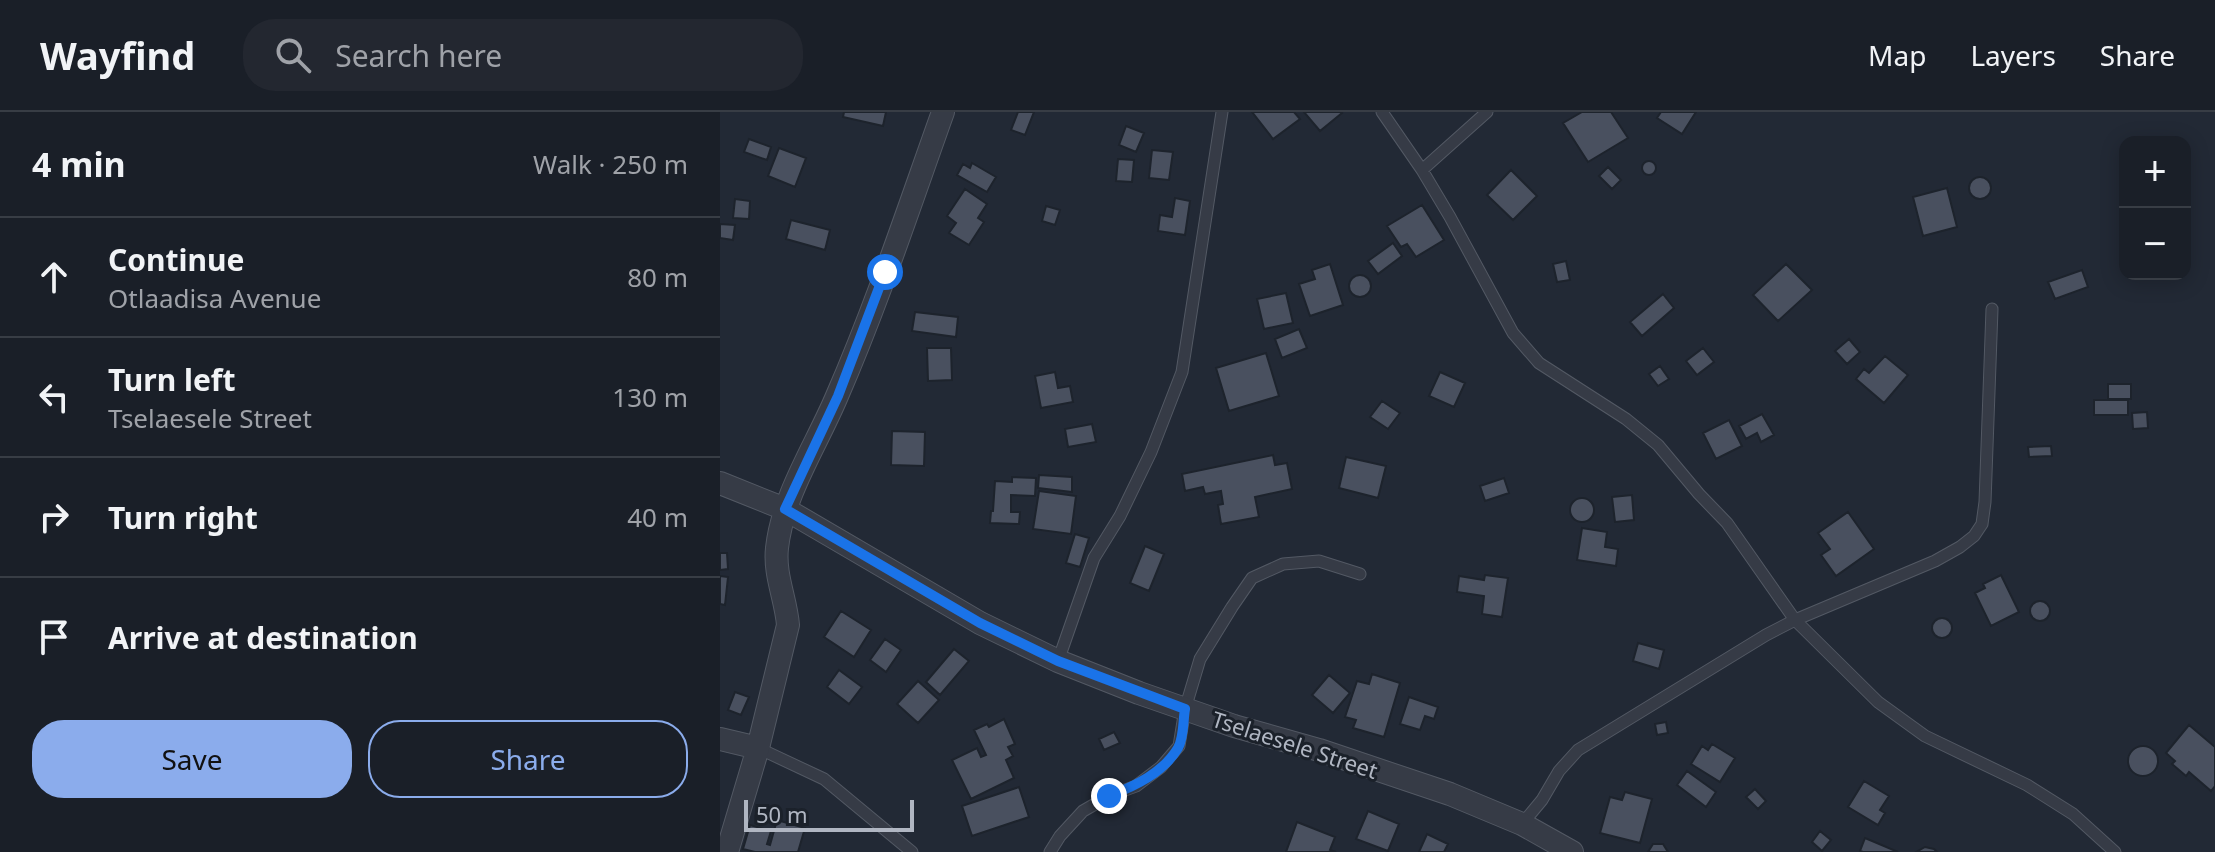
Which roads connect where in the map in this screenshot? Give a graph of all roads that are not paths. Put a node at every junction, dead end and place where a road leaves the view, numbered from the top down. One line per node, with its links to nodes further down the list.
1 (943, 112): 8 (street)
2 (1222, 112): 11 (lane)
3 (1382, 112): 5 (lane)
4 (1487, 112): 5 (lane)
5 (1422, 170): 10 (lane)
6 (1992, 309): 10 (lane)
7 (720, 483): 8 (street, Tselaesele Street)
8 (785, 509): 11 (street, Tselaesele Street); 14 (street)
9 (1360, 574): 12 (lane)
10 (1795, 620): 15 (lane); 20 (lane)
11 (1058, 661): 12 (street, Tselaesele Street)
12 (1185, 709): 15 (street, Tselaesele Street); 18 (lane)
13 (720, 739): 14 (street)
14 (758, 748): 16 (street); 17 (lane)
15 (1522, 824): 19 (street, Tselaesele Street)
16 (727, 852)
17 (912, 852)
18 (1050, 852)
19 (1572, 852)
20 (2115, 852)

